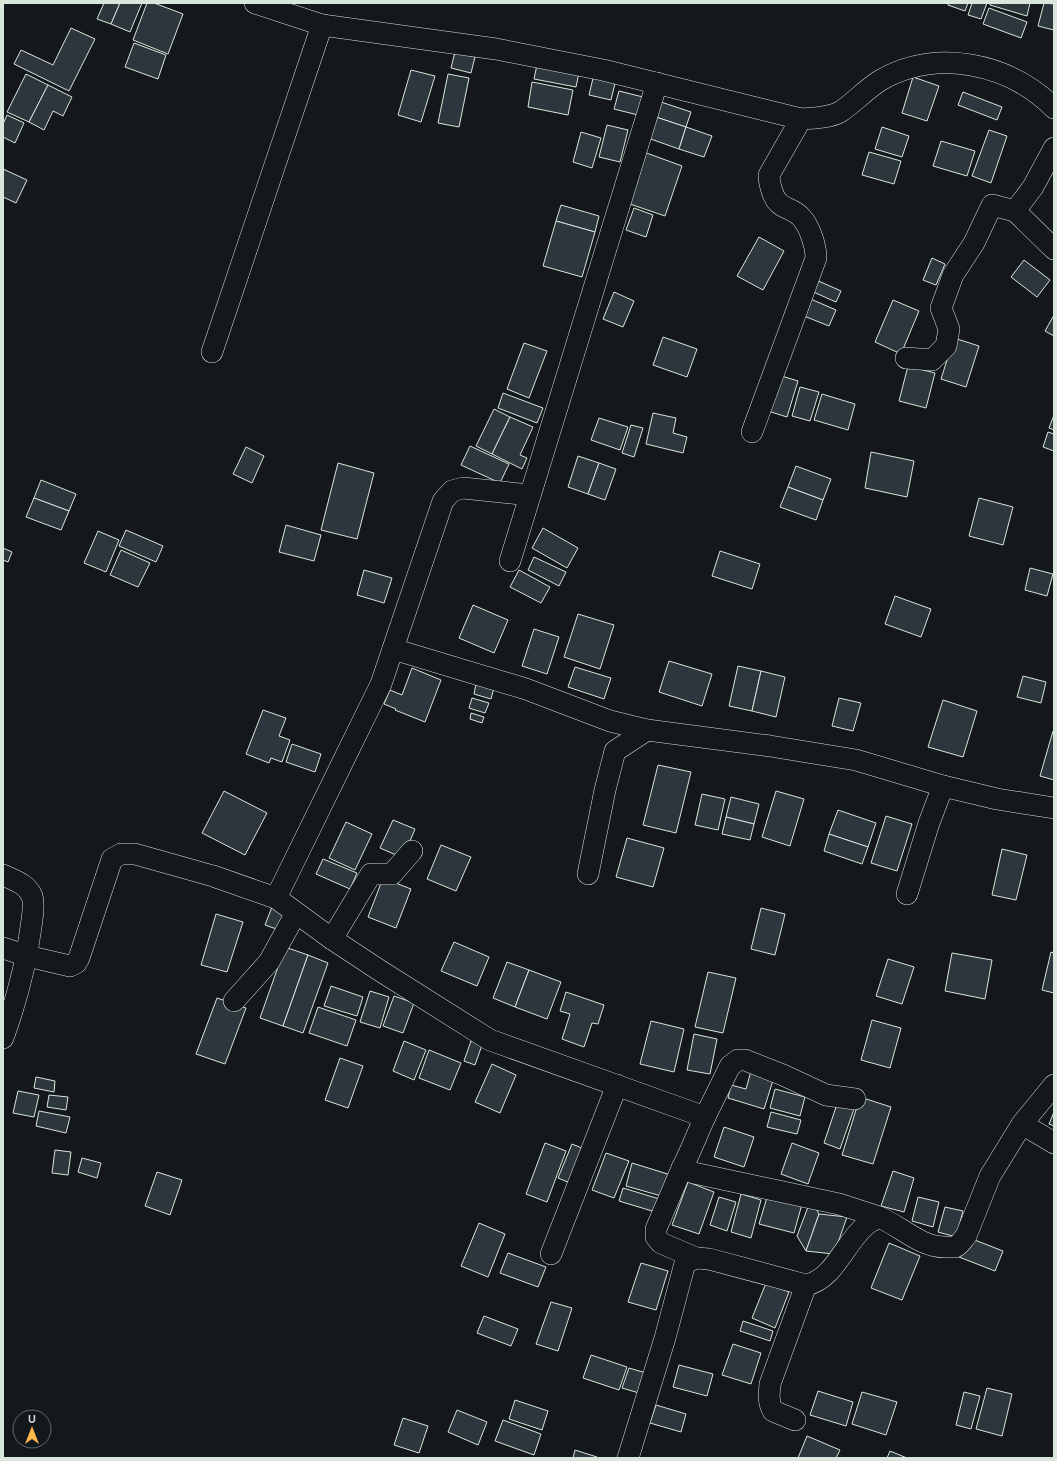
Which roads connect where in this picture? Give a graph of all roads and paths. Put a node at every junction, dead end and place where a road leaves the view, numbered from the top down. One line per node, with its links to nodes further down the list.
1 (255, 3): 2 (street)
2 (322, 25): 3 (street); 9 (street)
3 (657, 83): 5 (street); 12 (street)
4 (1054, 108): 5 (street)
5 (801, 119): 11 (street)
6 (1054, 148): 7 (street)
7 (1014, 211): 8 (street); 10 (street)
8 (1054, 249)
9 (212, 352)
10 (906, 358)
11 (752, 432)
12 (530, 495): 13 (street); 14 (street)
13 (510, 560)
14 (393, 649): 15 (street); 22 (street)
15 (647, 730): 16 (street); 19 (street)
16 (943, 786): 17 (street); 21 (street)
17 (1054, 808)
18 (412, 852): 24 (street)
19 (588, 874)
20 (3, 875): 26 (street)
21 (907, 894)
22 (276, 898): 23 (street); 26 (street)
23 (296, 913): 24 (street); 27 (street)
24 (332, 939): 29 (street)
25 (3, 948): 26 (street)
26 (27, 956): 28 (street)
27 (234, 1001)
28 (3, 1038)
29 (617, 1085): 32 (street); 37 (street)
30 (1054, 1085): 33 (street)
31 (855, 1099): 32 (street)
32 (705, 1117): 35 (street)
33 (1022, 1124): 34 (street); 36 (street)
34 (1054, 1143)
35 (682, 1168): 36 (street); 38 (street)
36 (880, 1217): 39 (street)
37 (551, 1254)
38 (696, 1258): 39 (street); 41 (street)
39 (806, 1285): 40 (street)
40 (795, 1420)
41 (628, 1458)

